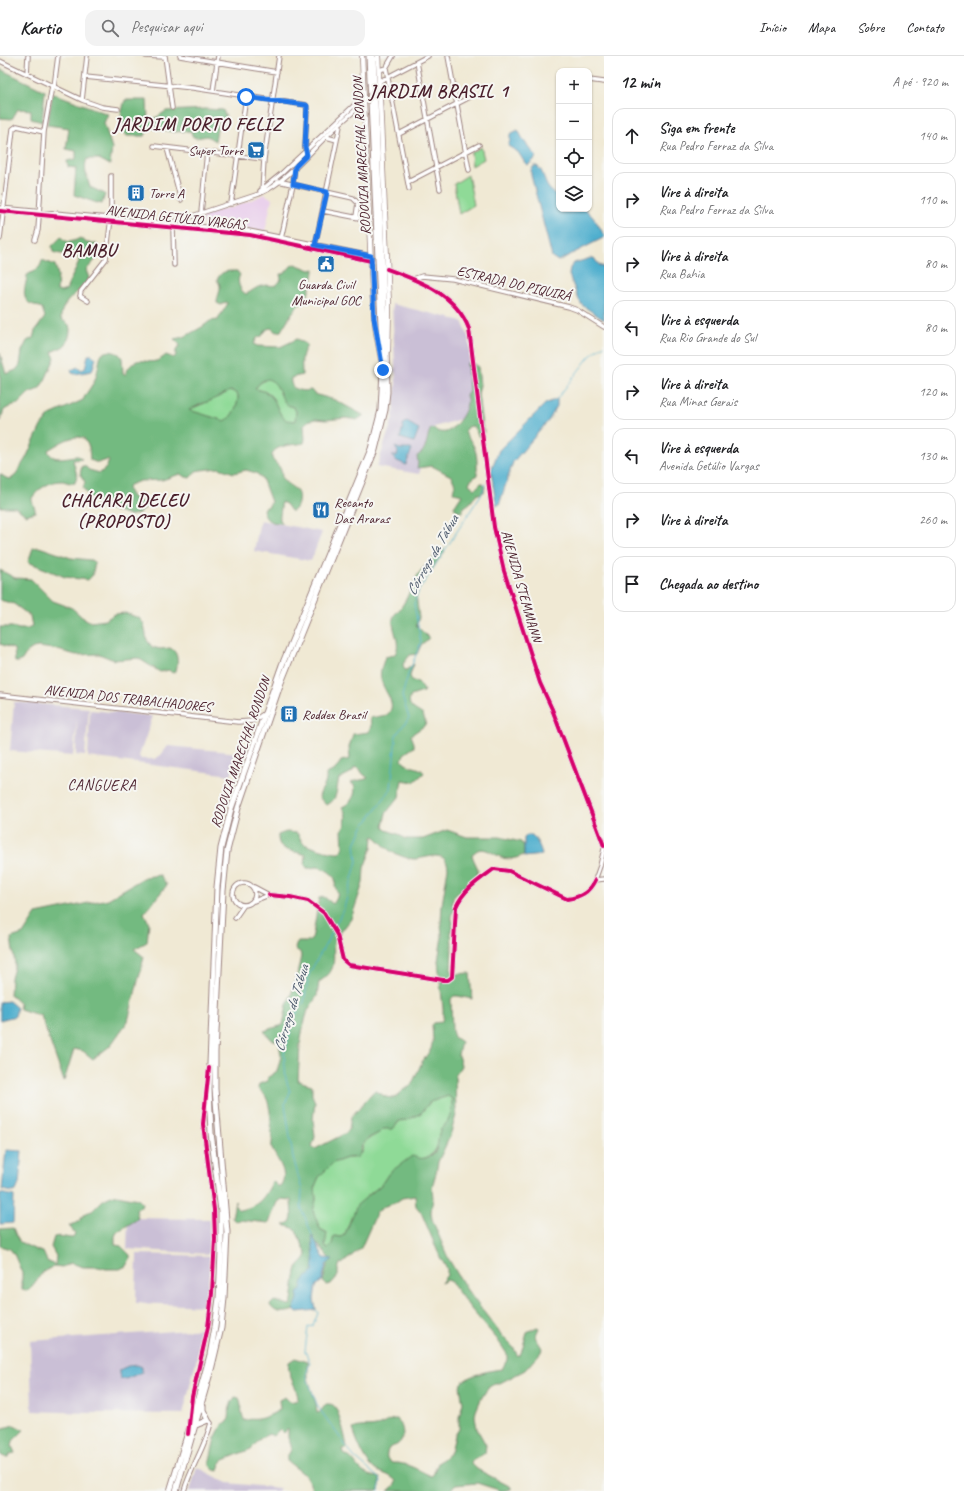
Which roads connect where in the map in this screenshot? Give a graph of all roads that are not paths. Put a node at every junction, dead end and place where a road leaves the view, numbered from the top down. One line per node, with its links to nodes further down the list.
1 (28, 56): 22 (street)
2 (58, 56): 29 (street)
3 (87, 56): 23 (street)
4 (146, 56): 15 (street)
5 (180, 56): 17 (street)
6 (218, 56): 17 (street)
7 (279, 56): 21 (street)
8 (362, 56): 31 (main road)
9 (368, 56): 86 (highway, RODOVIA MARECHAL RONDON)
10 (373, 56): 86 (highway, RODOVIA MARECHAL RONDON)
11 (378, 56): 20 (main road)
12 (393, 56): 19 (street)
13 (428, 56): 18 (street)
14 (448, 56): 37 (street)
15 (165, 57): 28 (street)
16 (0, 61): 22 (street)
17 (217, 62): 21 (street); 30 (street)
18 (417, 62): 24 (street); 40 (street)
19 (386, 68): 20 (street); 24 (street)
20 (379, 70): 26 (main road)
21 (277, 72): 35 (street)
22 (27, 74): 29 (street)
23 (84, 77): 28 (street); 34 (street)
24 (388, 77): 26 (street); 43 (street)
25 (592, 80): 27 (street)
26 (380, 81): 82 (main road)
27 (604, 82)
28 (168, 85): 30 (street); 38 (street)
29 (53, 87): 34 (street); 42 (street)
30 (213, 91): 32 (street)
31 (364, 96): 36 (main road); 41 (street)
32 (246, 97): 35 (street); 52 (street)
33 (470, 97): 37 (street)
34 (82, 100): 39 (street)
35 (273, 100): 51 (street); 53 (street)
36 (365, 102): 41 (street); 80 (main road)
37 (457, 103): 40 (street); 50 (street)
38 (172, 108)
39 (118, 109)
40 (427, 119): 43 (street); 56 (street)
41 (338, 122): 44 (street); 45 (street); 51 (street)
42 (44, 132): 70 (street); 73 (street)
43 (399, 134): 61 (street)
44 (326, 137): 45 (street); 51 (street)
45 (337, 140): 67 (street)
46 (479, 145): 50 (street)
47 (154, 146): 48 (street)
48 (168, 148): 49 (street); 68 (street)
49 (207, 152): 52 (street); 72 (street)
50 (466, 152): 56 (street); 57 (street)
51 (306, 153): 54 (street); 55 (street)
52 (238, 155): 53 (street); 69 (street)
53 (264, 159): 59 (street)
54 (293, 163): 55 (street); 62 (street)
55 (295, 167): 60 (street); 63 (street)
56 (436, 167): 61 (street); 65 (street)
57 (469, 170)
58 (111, 176): 74 (street)
59 (262, 178): 62 (street); 66 (street)
60 (278, 182): 63 (street); 66 (street)
61 (408, 182): 64 (street)
62 (270, 183): 66 (street)
63 (293, 184): 67 (street); 78 (street)
64 (409, 189)
65 (440, 189)
66 (262, 191): 69 (street)
67 (327, 192): 71 (street); 71 (street)
68 (181, 200)
69 (231, 204): 72 (street)
70 (2, 210): 73 (street, AVENIDA GETÚLIO VARGAS); 76 (street)
71 (322, 210): 79 (street)
72 (200, 213): 75 (street)
73 (39, 214): 74 (street, AVENIDA GETÚLIO VARGAS); 77 (street)
74 (110, 220): 75 (street, AVENIDA GETÚLIO VARGAS); 84 (street)
75 (173, 226): 78 (street, AVENIDA GETÚLIO VARGAS); 81 (street)
76 (0, 239)
77 (35, 240)
78 (281, 240): 79 (street, AVENIDA GETÚLIO VARGAS)
79 (314, 247): 80 (street, AVENIDA GETÚLIO VARGAS)
80 (371, 259): 86 (main road)
81 (174, 265)
82 (387, 269): 83 (street, AVENIDA STEMMANN); 86 (main road)
83 (413, 278): 85 (street, ESTRADA DO PIQUIRÁ); 91 (street, AVENIDA STEMMANN)
84 (88, 301)
85 (604, 327)
86 (385, 370): 88 (highway, RODOVIA MARECHAL RONDON); 99 (highway, RODOVIA MARECHAL RONDON)
87 (0, 695): 89 (street, AVENIDA DOS TRABALHADORES)
88 (265, 712): 89 (street); 90 (highway, RODOVIA MARECHAL RONDON)
89 (253, 721): 90 (street)
90 (258, 732): 102 (highway, RODOVIA MARECHAL RONDON)
91 (604, 847): 93 (street)
92 (604, 879): 93 (street)
93 (595, 880): 95 (street)
94 (254, 887): 95 (street); 96 (street); 97 (street)
95 (269, 895): 96 (street)
96 (254, 901): 97 (street)
97 (244, 905): 98 (street)
98 (235, 918)
99 (203, 1401): 100 (highway); 101 (highway, RODOVIA MARECHAL RONDON)
100 (208, 1420): 101 (highway); 104 (street)
101 (196, 1425): 103 (highway, RODOVIA MARECHAL RONDON)
102 (170, 1491)
103 (176, 1491)
104 (184, 1491)

